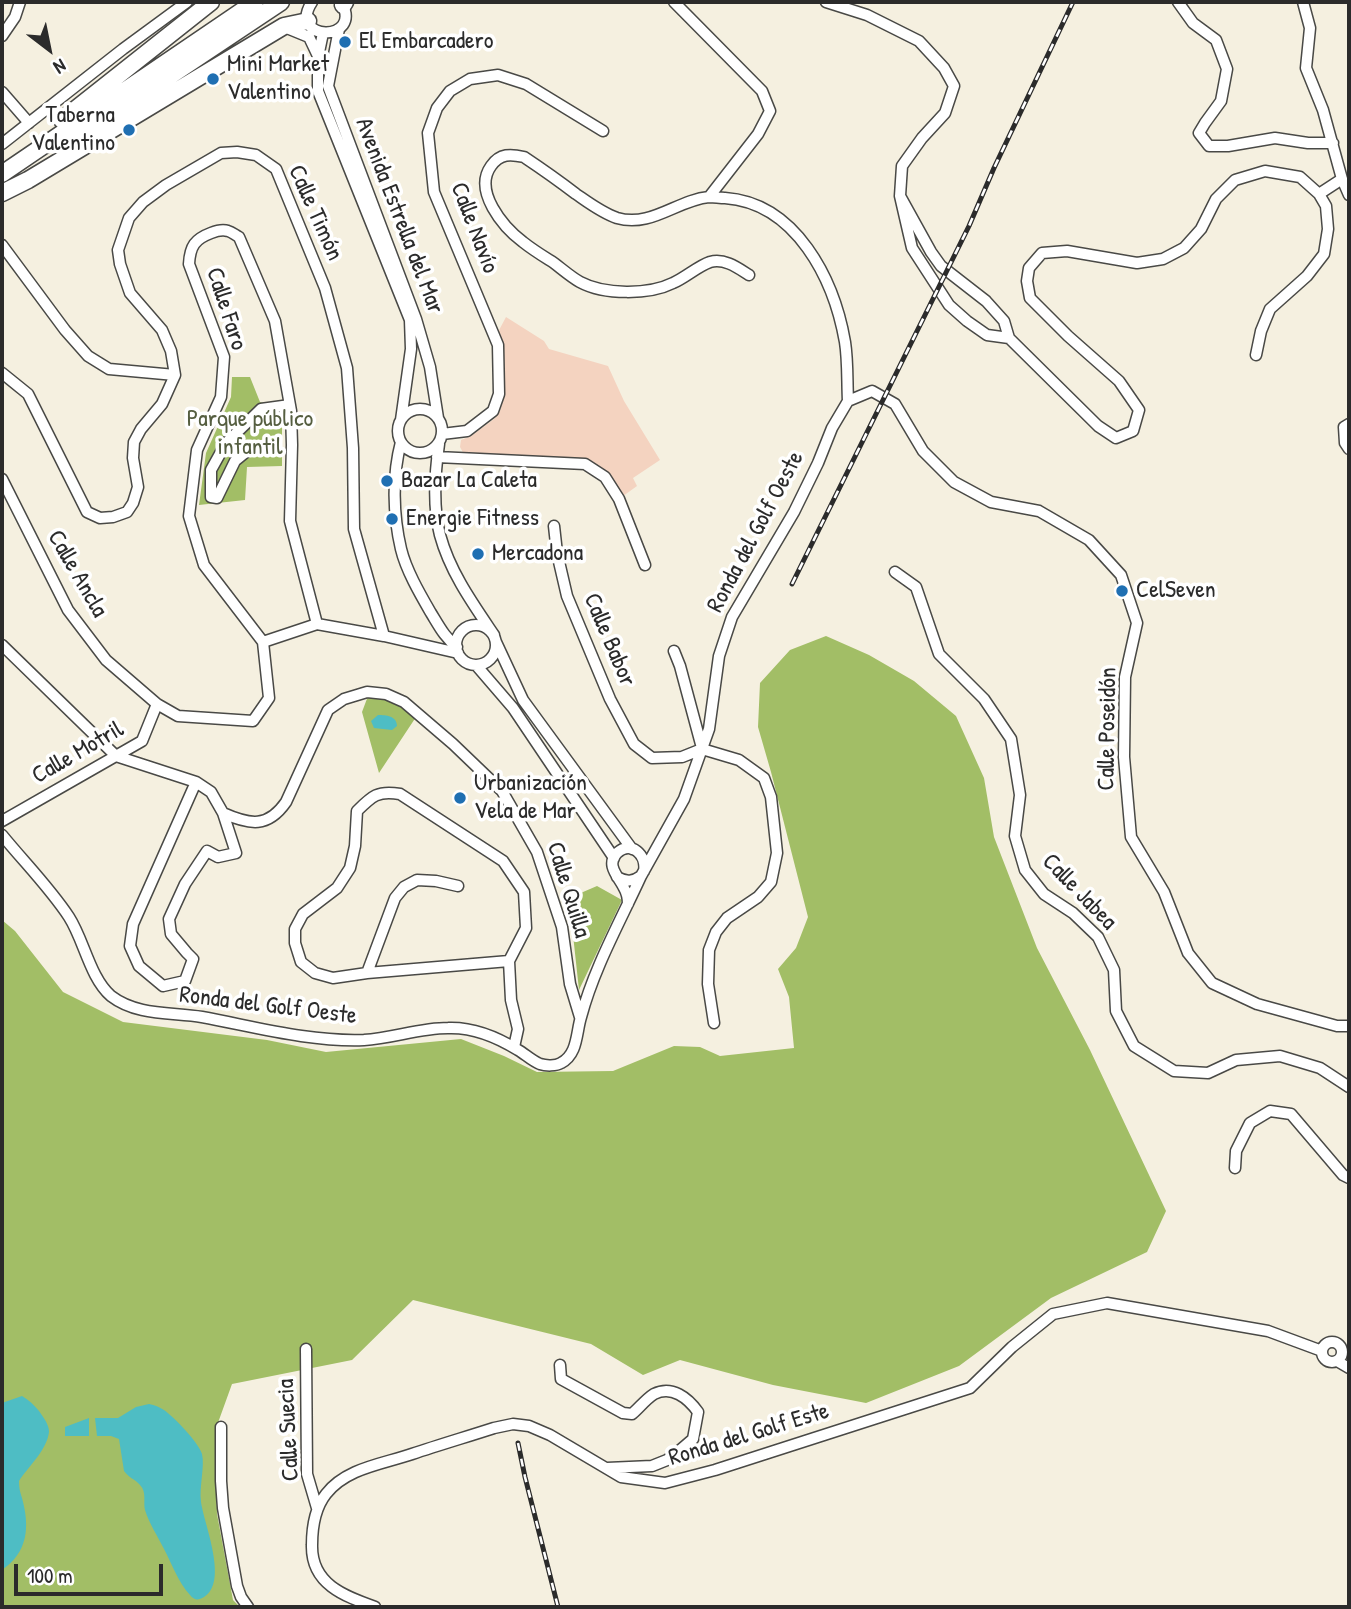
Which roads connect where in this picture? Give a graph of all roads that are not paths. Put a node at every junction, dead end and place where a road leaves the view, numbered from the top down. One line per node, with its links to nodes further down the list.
1 (20, 2): 16 (street)
2 (187, 2): 19 (street)
3 (211, 2): 23 (main road)
4 (255, 2): 23 (main road)
5 (281, 2): 25 (main road)
6 (312, 2): 12 (street)
7 (674, 2): 28 (street)
8 (826, 2): 29 (street)
9 (1178, 2): 21 (street)
10 (1303, 2): 21 (street)
11 (343, 3): 14 (street, Avenida Estrella del Mar)
12 (308, 22): 13 (main road); 15 (street)
13 (284, 26): 17 (street); 25 (main road)
14 (339, 29): 15 (street); 38 (street, Avenida Estrella del Mar)
15 (323, 33): 17 (street, Avenida Estrella del Mar)
16 (2, 36)
17 (318, 57): 39 (street, Avenida Estrella del Mar)
18 (2, 92): 19 (street)
19 (29, 123): 22 (street)
20 (603, 131): 41 (street, Calle Navío)
21 (1333, 143): 24 (street)
22 (2, 144)
23 (2, 172)
24 (1347, 178): 26 (street); 27 (street)
25 (2, 191)
26 (1319, 194): 32 (street); 33 (street)
27 (1349, 195)
28 (709, 197): 31 (street); 36 (street)
29 (900, 197): 32 (street); 32 (street)
30 (2, 245): 35 (street)
31 (749, 275)
32 (1009, 338)
33 (1256, 355)
34 (2, 373): 35 (street)
35 (175, 375): 51 (street, Calle Timón)
36 (848, 401): 59 (street, Ronda del Golf Oeste); 76 (street, Calle Poseidón)
37 (290, 405): 44 (street); 50 (street, Calle Faro); 53 (street, Calle Faro)
38 (438, 418): 39 (street); 41 (street)
39 (401, 420): 42 (street)
40 (1349, 424): 43 (street)
41 (440, 439): 42 (street); 45 (street)
42 (401, 442): 55 (street)
43 (1349, 449)
44 (246, 452)
45 (437, 457): 48 (street); 52 (street)
46 (2, 479): 58 (street, Calle Ancla)
47 (554, 526): 59 (street, Calle Babor)
48 (645, 565)
49 (895, 572): 78 (street, Calle Jabea)
50 (317, 624): 51 (street); 53 (street)
51 (384, 636): 55 (street)
52 (495, 638): 55 (street); 57 (street); 66 (street)
53 (263, 642): 58 (street, Calle Ancla)
54 (2, 645): 60 (street)
55 (457, 650): 57 (street)
56 (674, 651): 59 (street)
57 (476, 664): 67 (street)
58 (157, 704): 60 (street, Calle Motril)
59 (702, 749): 65 (street, Ronda del Golf Oeste); 75 (street)
60 (116, 756): 61 (street); 63 (street, Calle Motril)
61 (196, 782): 62 (street); 62 (street)
62 (223, 813): 74 (street, Calle Quilla)
63 (2, 821)
64 (2, 835): 77 (street, Ronda del Golf Oeste)
65 (659, 843): 66 (street); 68 (street, Ronda del Golf Oeste)
66 (636, 851): 67 (street); 68 (street)
67 (614, 858): 69 (street)
68 (642, 873): 69 (street); 71 (street, Ronda del Golf Oeste)
69 (617, 877): 71 (street)
70 (458, 886): 73 (street)
71 (628, 904): 74 (street, Ronda del Golf Oeste)
72 (509, 961): 73 (street); 73 (street); 77 (street)
73 (368, 973)
74 (580, 1018): 77 (street, Ronda del Golf Oeste)
75 (714, 1023)
76 (1349, 1026)
77 (514, 1047)
78 (1349, 1087)
79 (1235, 1168): 80 (street)
80 (1349, 1178)
81 (306, 1349): 88 (street, Calle Suecia)
82 (1322, 1351): 83 (street); 83 (street); 87 (street, Ronda del Golf Este)
83 (1343, 1354): 85 (street)
84 (560, 1365): 87 (street)
85 (1349, 1368)
86 (221, 1427): 89 (street)
87 (606, 1468): 88 (street, Ronda del Golf Este)
88 (317, 1508): 90 (street)
89 (248, 1607)
90 (375, 1607)

